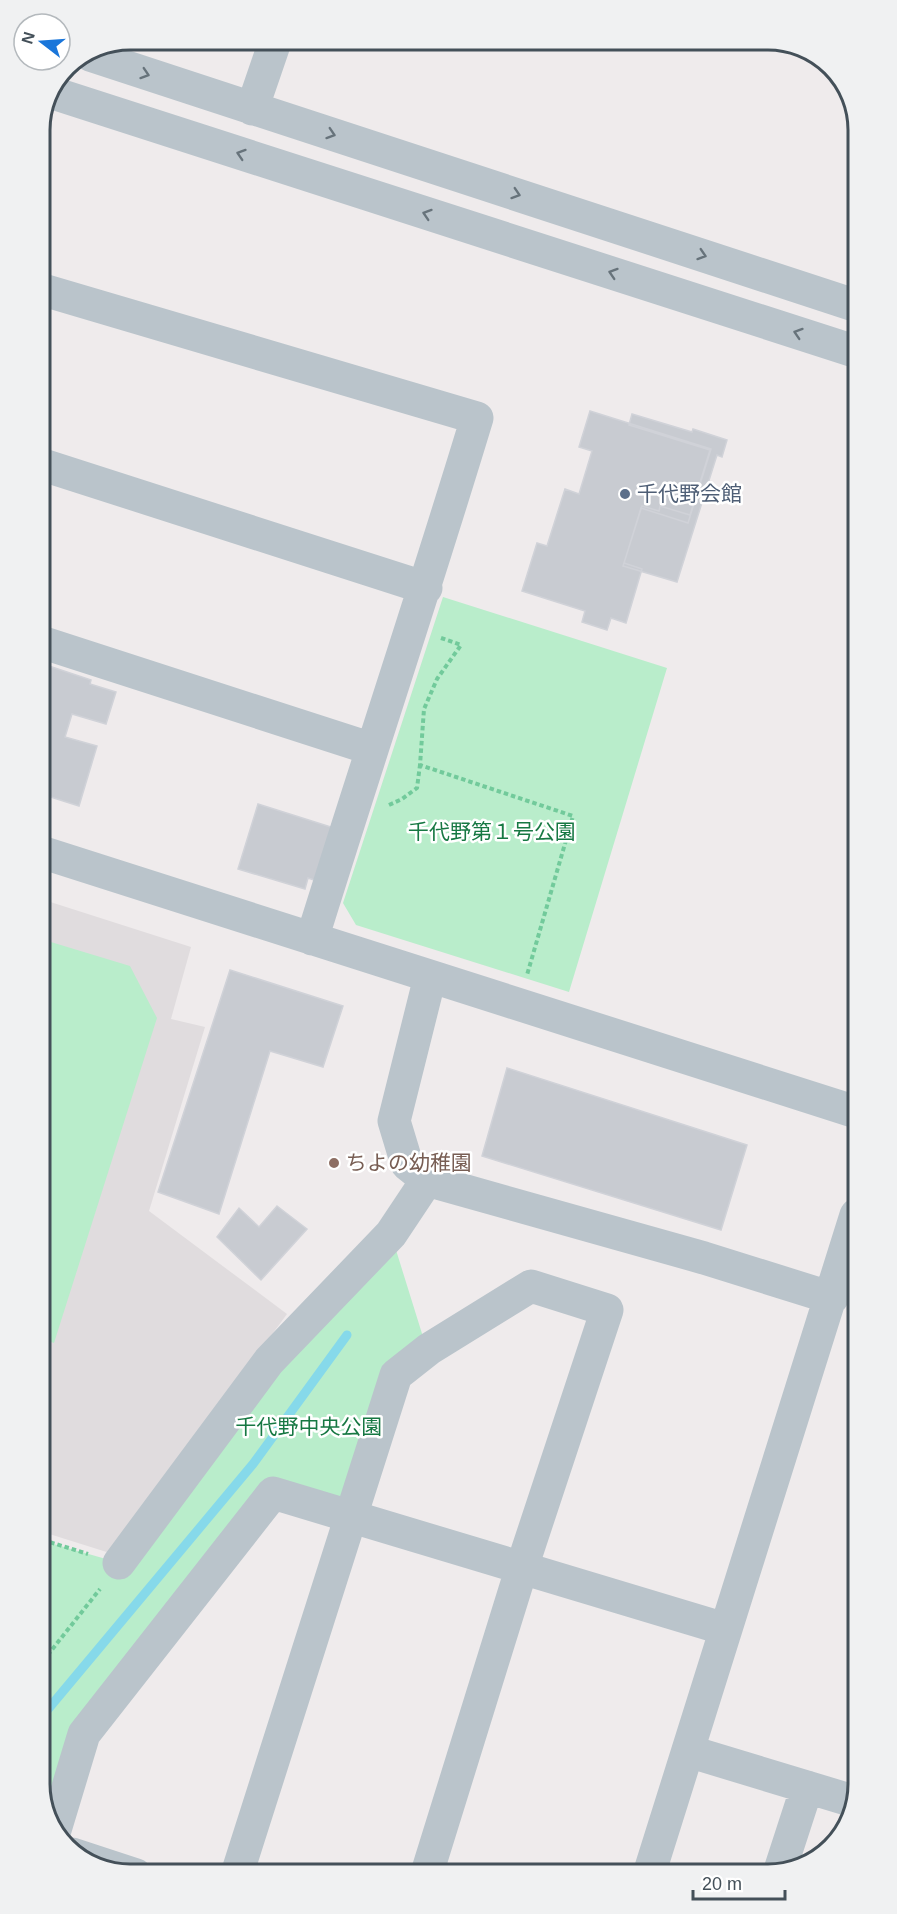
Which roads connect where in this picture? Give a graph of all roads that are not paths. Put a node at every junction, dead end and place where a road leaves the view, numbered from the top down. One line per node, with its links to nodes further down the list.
1 (272, 50): 4 (street)
2 (96, 57): 4 (street, one-way to 4)
3 (58, 95): 7 (street, one-way to 3)
4 (252, 109): 6 (street, one-way to 6)
5 (50, 292): 9 (street)
6 (848, 303)
7 (848, 349)
8 (50, 467): 9 (street)
9 (426, 588): 11 (street)
10 (50, 645): 11 (street)
11 (372, 749): 13 (street)
12 (50, 855): 13 (street)
13 (312, 939): 14 (street)
14 (430, 977): 15 (street); 16 (street)
15 (848, 1109)
16 (427, 1180): 18 (street); 20 (street)
17 (848, 1242): 18 (street)
18 (831, 1298): 22 (street)
19 (351, 1518): 21 (street); 21 (street); 26 (street); 28 (street)
20 (120, 1563)
21 (522, 1567): 22 (street); 29 (street)
22 (725, 1629): 23 (street)
23 (688, 1751): 24 (street); 30 (street)
24 (807, 1786): 25 (street); 27 (street)
25 (846, 1799)
26 (58, 1820)
27 (782, 1863)
28 (240, 1864)
29 (430, 1864)
30 (652, 1864)

